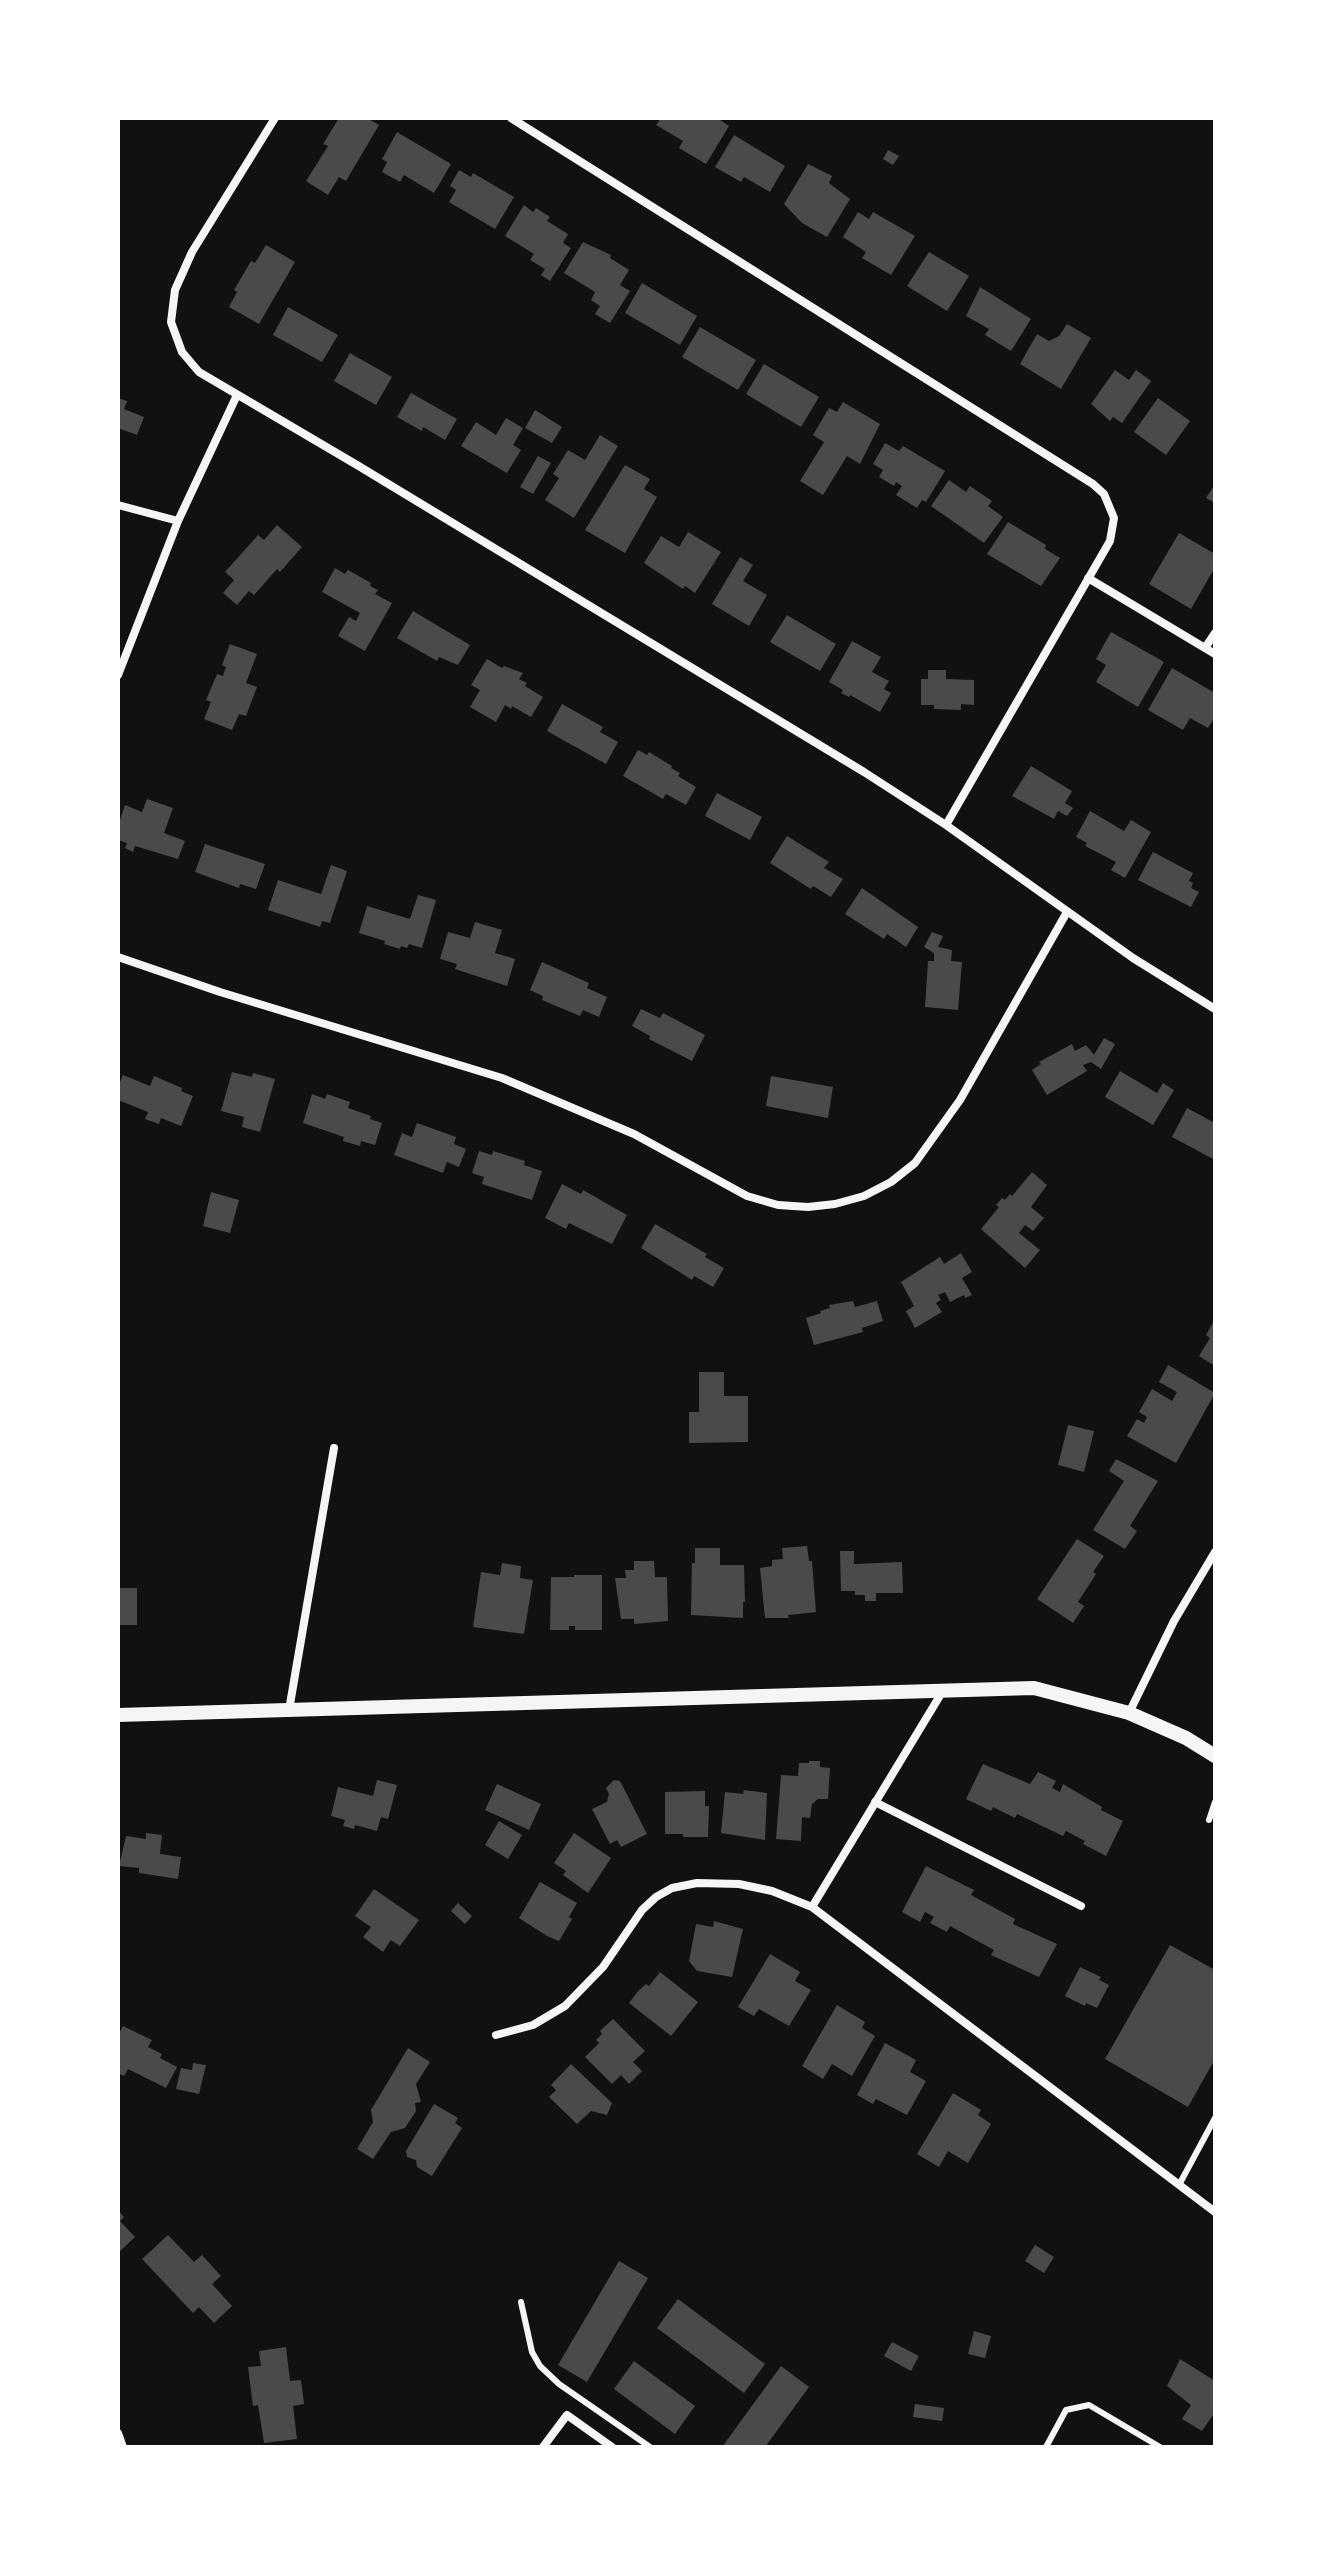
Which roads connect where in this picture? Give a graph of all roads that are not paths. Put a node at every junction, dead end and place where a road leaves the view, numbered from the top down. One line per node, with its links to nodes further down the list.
1 (275, 118): 3 (street)
2 (511, 118): 6 (street)
3 (237, 395): 5 (street); 11 (street)
4 (118, 505): 5 (street)
5 (178, 521): 10 (street)
6 (1088, 578): 8 (street); 11 (street)
7 (1215, 633): 8 (street)
8 (1205, 648): 9 (street)
9 (1215, 654)
10 (118, 675)
11 (946, 825): 12 (street)
12 (1067, 912): 13 (street); 14 (street)
13 (118, 957)
14 (1215, 1009)
15 (334, 1448): 18 (street)
16 (1215, 1552): 19 (street)
17 (944, 1689): 18 (street); 19 (street); 22 (street)
18 (289, 1710): 20 (street)
19 (1129, 1713): 21 (street)
20 (118, 1715)
21 (1215, 1756)
22 (875, 1802): 25 (street); 26 (street)
23 (1215, 1802): 24 (lane)
24 (1209, 1820)
25 (1081, 1906)
26 (812, 1907): 27 (street); 29 (street)
27 (496, 2035)
28 (1215, 2118): 29 (lane)
29 (1179, 2185): 30 (street)
30 (1215, 2212)
31 (521, 2302): 36 (lane)
32 (118, 2433): 33 (street)
33 (123, 2447)
34 (543, 2447): 35 (street)
35 (612, 2447)
36 (650, 2447)
37 (1046, 2447): 38 (lane)
38 (1160, 2447)

